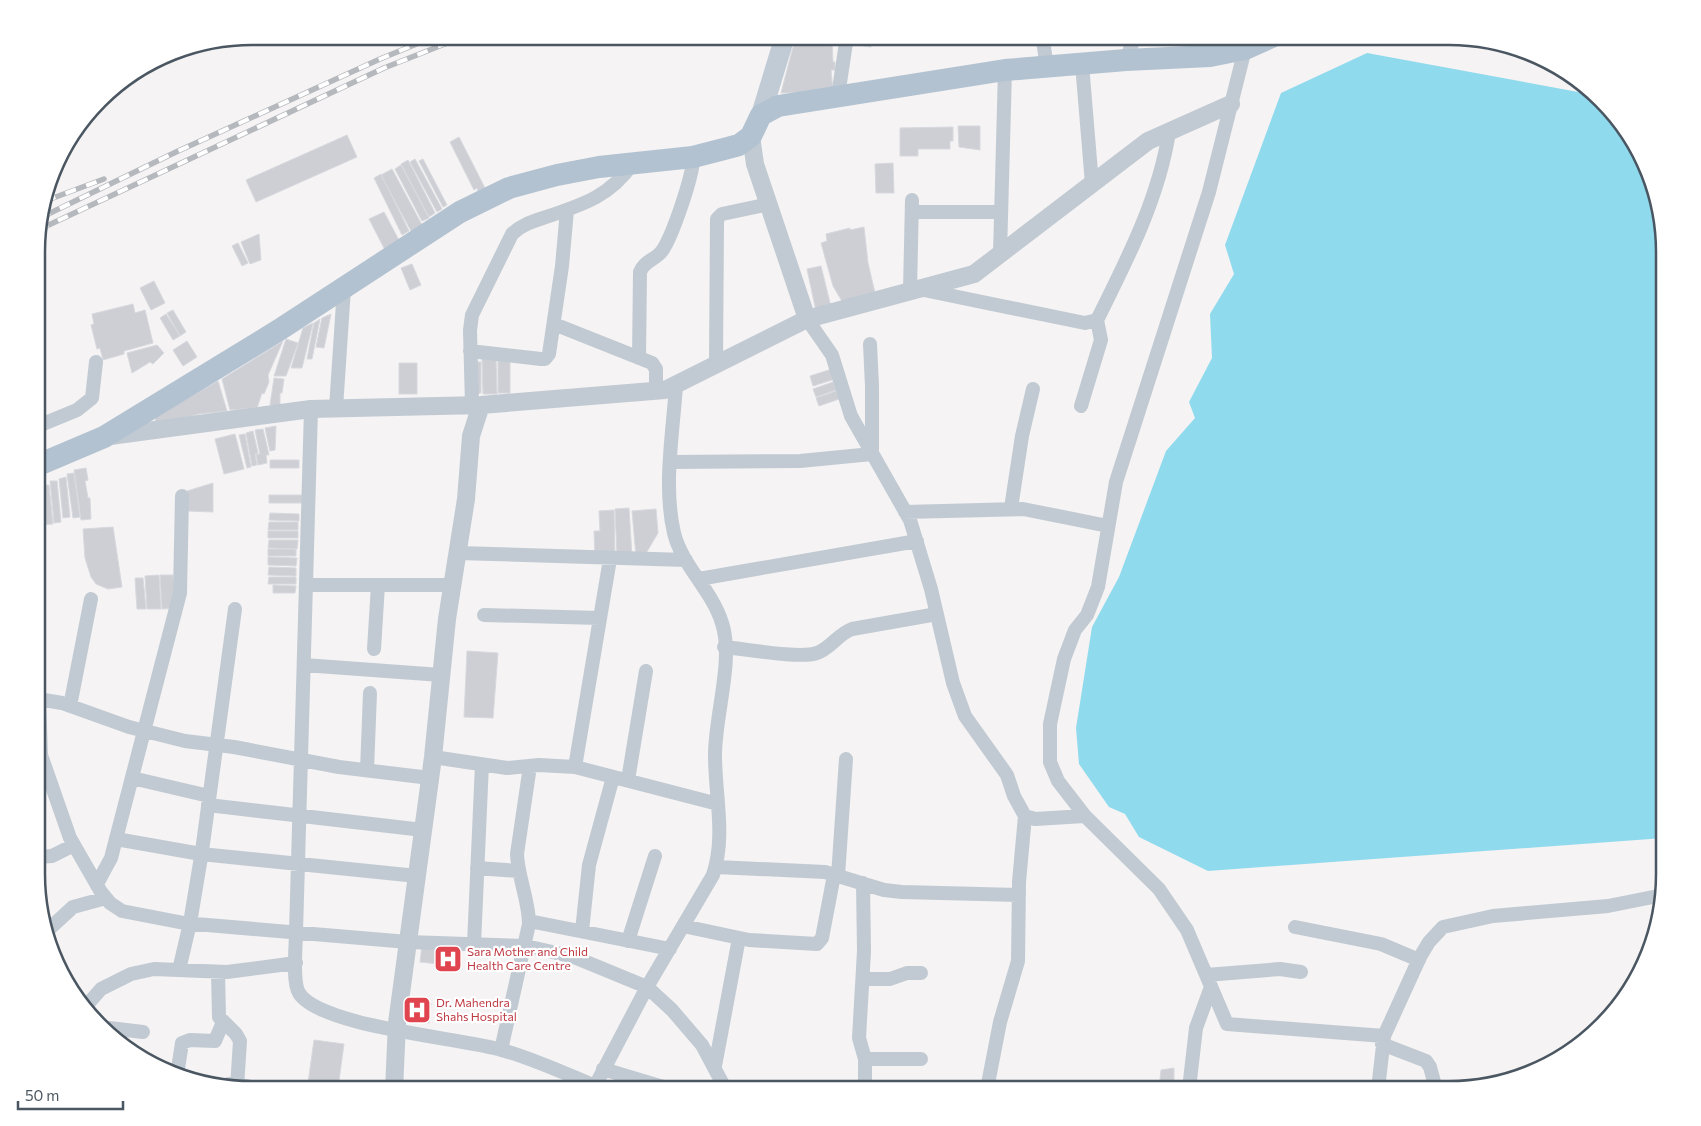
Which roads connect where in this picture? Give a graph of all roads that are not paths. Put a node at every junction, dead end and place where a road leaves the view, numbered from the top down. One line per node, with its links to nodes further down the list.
1 (782, 45): 14 (main road)
2 (846, 45): 12 (street)
3 (1042, 45): 10 (street)
4 (1131, 45): 8 (street)
5 (1253, 45): 7 (main road)
6 (1214, 46): 7 (main road); 8 (main road)
7 (1244, 49): 13 (street)
8 (1126, 60): 9 (main road)
9 (1082, 64): 10 (main road); 19 (street)
10 (1046, 67): 11 (main road)
11 (1004, 70): 12 (main road); 22 (street)
12 (838, 96): 14 (main road)
13 (1231, 104): 15 (street); 49 (street)
14 (761, 115): 16 (main road)
15 (1169, 132): 19 (street); 27 (street)
16 (751, 136): 17 (main road); 20 (street)
17 (693, 157): 18 (main road); 31 (street)
18 (633, 163): 21 (street); 24 (main road)
19 (1092, 184): 23 (street)
20 (769, 204): 26 (street); 33 (street)
21 (567, 210): 28 (street); 30 (street)
22 (1001, 212): 23 (street); 25 (street)
23 (1000, 254): 25 (street)
24 (344, 288): 39 (street); 42 (main road)
25 (913, 289): 26 (street); 27 (street)
26 (807, 319): 33 (street); 43 (street)
27 (1097, 320): 38 (street)
28 (554, 324): 30 (street); 31 (street)
29 (870, 344): 43 (street)
30 (470, 351): 37 (street)
31 (639, 358): 36 (street)
32 (96, 362): 41 (street)
33 (716, 365): 34 (street)
34 (676, 385): 36 (street); 45 (street)
35 (1033, 389): 47 (street)
36 (656, 391): 37 (street)
37 (476, 405): 39 (street); 51 (street)
38 (1081, 406)
39 (336, 408): 40 (street)
40 (312, 409): 42 (street); 55 (street)
41 (45, 423)
42 (104, 437): 44 (main road)
43 (872, 454): 45 (street); 48 (street)
44 (45, 462)
45 (671, 462): 53 (street)
46 (182, 496): 71 (street)
47 (1011, 508): 48 (street); 49 (street)
48 (905, 512): 50 (street)
49 (1108, 526): 88 (street)
50 (917, 541): 54 (street); 60 (street)
51 (458, 553): 52 (street); 57 (street)
52 (610, 559): 53 (street); 62 (street)
53 (686, 560): 54 (street)
54 (699, 579): 63 (street)
55 (306, 585): 56 (street); 65 (street)
56 (378, 585): 57 (street); 64 (street)
57 (453, 585): 67 (street)
58 (91, 599): 70 (street)
59 (235, 609): 72 (street)
60 (937, 614): 63 (street); 87 (street)
61 (484, 615): 62 (street)
62 (600, 618): 79 (street)
63 (724, 647): 86 (street)
64 (374, 649)
65 (304, 665): 67 (street); 75 (street)
66 (646, 671): 84 (street)
67 (441, 675): 73 (street)
68 (370, 693): 80 (street)
69 (45, 701): 70 (street)
70 (70, 706): 71 (street)
71 (144, 730): 72 (street); 82 (street)
72 (216, 744): 75 (street); 85 (street)
73 (433, 757): 76 (street); 83 (street)
74 (846, 759): 100 (street)
75 (302, 760): 80 (street); 89 (street)
76 (482, 764): 78 (street); 98 (street)
77 (45, 766): 92 (street)
78 (530, 766): 79 (street); 99 (street)
79 (575, 766): 81 (street)
80 (367, 770): 83 (street)
81 (613, 776): 84 (street); 112 (street)
82 (132, 778): 85 (street); 91 (street)
83 (430, 778): 90 (street)
84 (628, 780): 86 (street)
85 (208, 801): 89 (street); 93 (street)
86 (718, 804): 97 (street)
87 (1025, 816): 88 (street); 104 (street)
88 (1085, 816): 127 (street)
89 (300, 817): 90 (street); 96 (street)
90 (424, 830): 101 (street)
91 (116, 838): 93 (street); 103 (street)
92 (74, 845): 94 (street); 103 (street)
93 (201, 854): 96 (street); 108 (street)
94 (45, 856)
95 (655, 856): 115 (street)
96 (298, 865): 101 (street); 113 (street)
97 (716, 867): 100 (street); 110 (street)
98 (477, 868): 99 (street); 117 (street)
99 (518, 871): 107 (street)
100 (836, 875): 102 (street); 114 (street)
101 (417, 876): 116 (street)
102 (863, 883): 104 (street); 126 (street)
103 (97, 884): 106 (street)
104 (1019, 895): 148 (street)
105 (1655, 897): 120 (street)
106 (106, 898): 108 (street); 109 (street)
107 (529, 921): 112 (street); 118 (street)
108 (190, 923): 113 (street); 122 (street)
109 (52, 926)
110 (683, 926): 114 (street); 119 (street)
111 (1295, 927): 120 (street)
112 (582, 931): 115 (street)
113 (296, 932): 116 (street); 121 (street)
114 (739, 938): 138 (street)
115 (628, 940): 119 (street)
116 (408, 942): 117 (street); 132 (street)
117 (474, 944): 118 (street)
118 (526, 946): 128 (street); 135 (street)
119 (670, 949): 128 (street)
120 (1419, 960): 134 (street)
121 (296, 963): 123 (street); 132 (street)
122 (179, 970): 123 (street); 129 (street)
123 (218, 972): 130 (street)
124 (1300, 972): 127 (street)
125 (921, 973): 126 (street)
126 (863, 979): 136 (street)
127 (1209, 981): 134 (street); 149 (street)
128 (647, 987): 138 (street); 140 (street)
129 (90, 1002)
130 (223, 1022): 139 (street); 141 (street)
131 (115, 1029): 133 (street)
132 (396, 1031): 135 (street); 142 (street)
133 (143, 1032)
134 (1383, 1040): 150 (street); 151 (street)
135 (501, 1050): 143 (street)
136 (865, 1059): 137 (street); 147 (street)
137 (921, 1059)
138 (715, 1066): 146 (street)
139 (178, 1067)
140 (603, 1069): 144 (street); 145 (street)
141 (237, 1081)
142 (394, 1081)
143 (577, 1081)
144 (597, 1081)
145 (640, 1081)
146 (722, 1081)
147 (865, 1081)
148 (989, 1081)
149 (1189, 1081)
150 (1379, 1081)
151 (1434, 1081)

